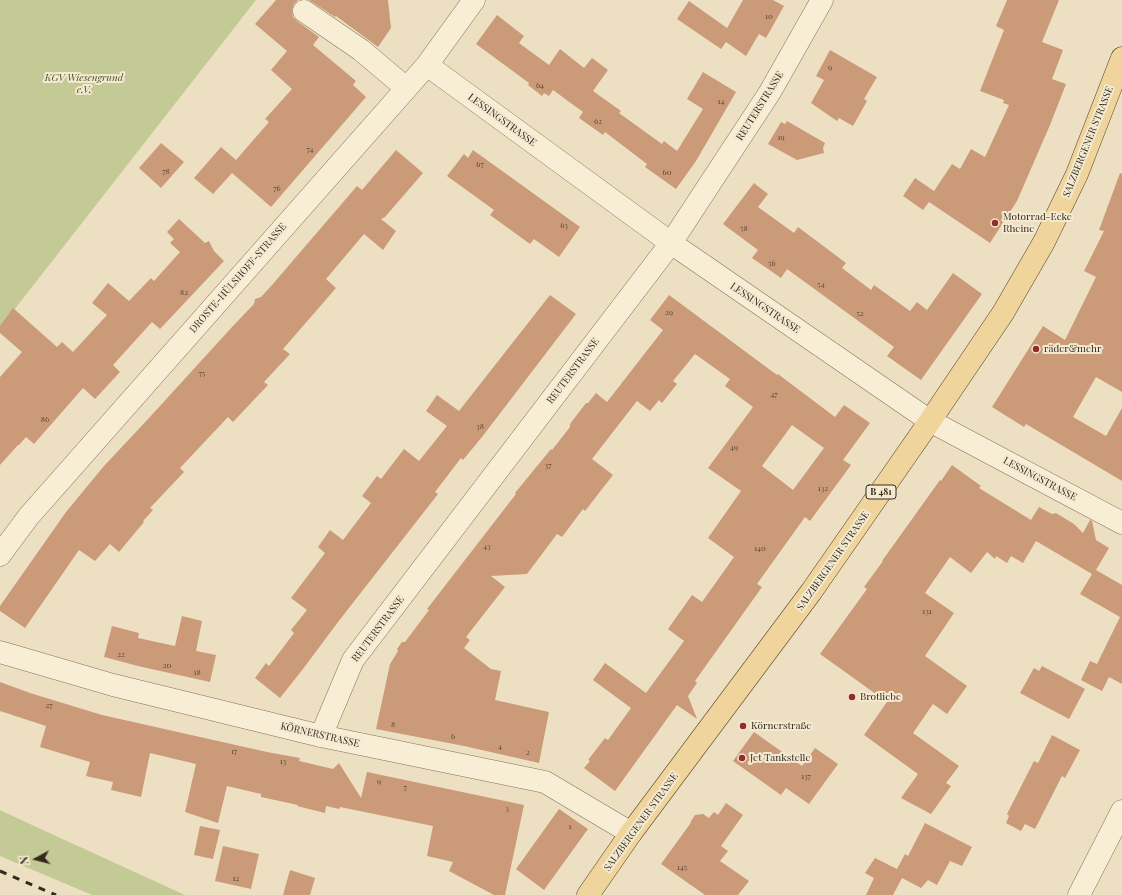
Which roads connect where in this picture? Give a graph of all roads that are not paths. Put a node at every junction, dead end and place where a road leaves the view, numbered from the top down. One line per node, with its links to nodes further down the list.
1 (474, 0): 5 (street, DROSTE-HÜLSHOFF-STRASSE)
2 (822, 0): 7 (street, REUTERSTRASSE)
3 (304, 11): 6 (street)
4 (1122, 58): 8 (main road, SALZBERGENER STRASSE / B 481)
5 (427, 65): 6 (street, DROSTE-HÜLSHOFF-STRASSE); 7 (street, LESSINGSTRASSE)
6 (406, 88): 10 (street, DROSTE-HÜLSHOFF-STRASSE)
7 (671, 243): 8 (street, LESSINGSTRASSE); 12 (street, REUTERSTRASSE)
8 (930, 421): 9 (street, LESSINGSTRASSE); 14 (main road, SALZBERGENER STRASSE / B 481)
9 (1122, 522)
10 (0, 555)
11 (0, 652): 12 (street, KÖRNERSTRASSE)
12 (321, 736): 14 (street, KÖRNERSTRASSE)
13 (1122, 811): 16 (street)
14 (631, 833): 15 (main road, SALZBERGENER STRASSE / B 481)
15 (588, 895)
16 (1079, 895)

